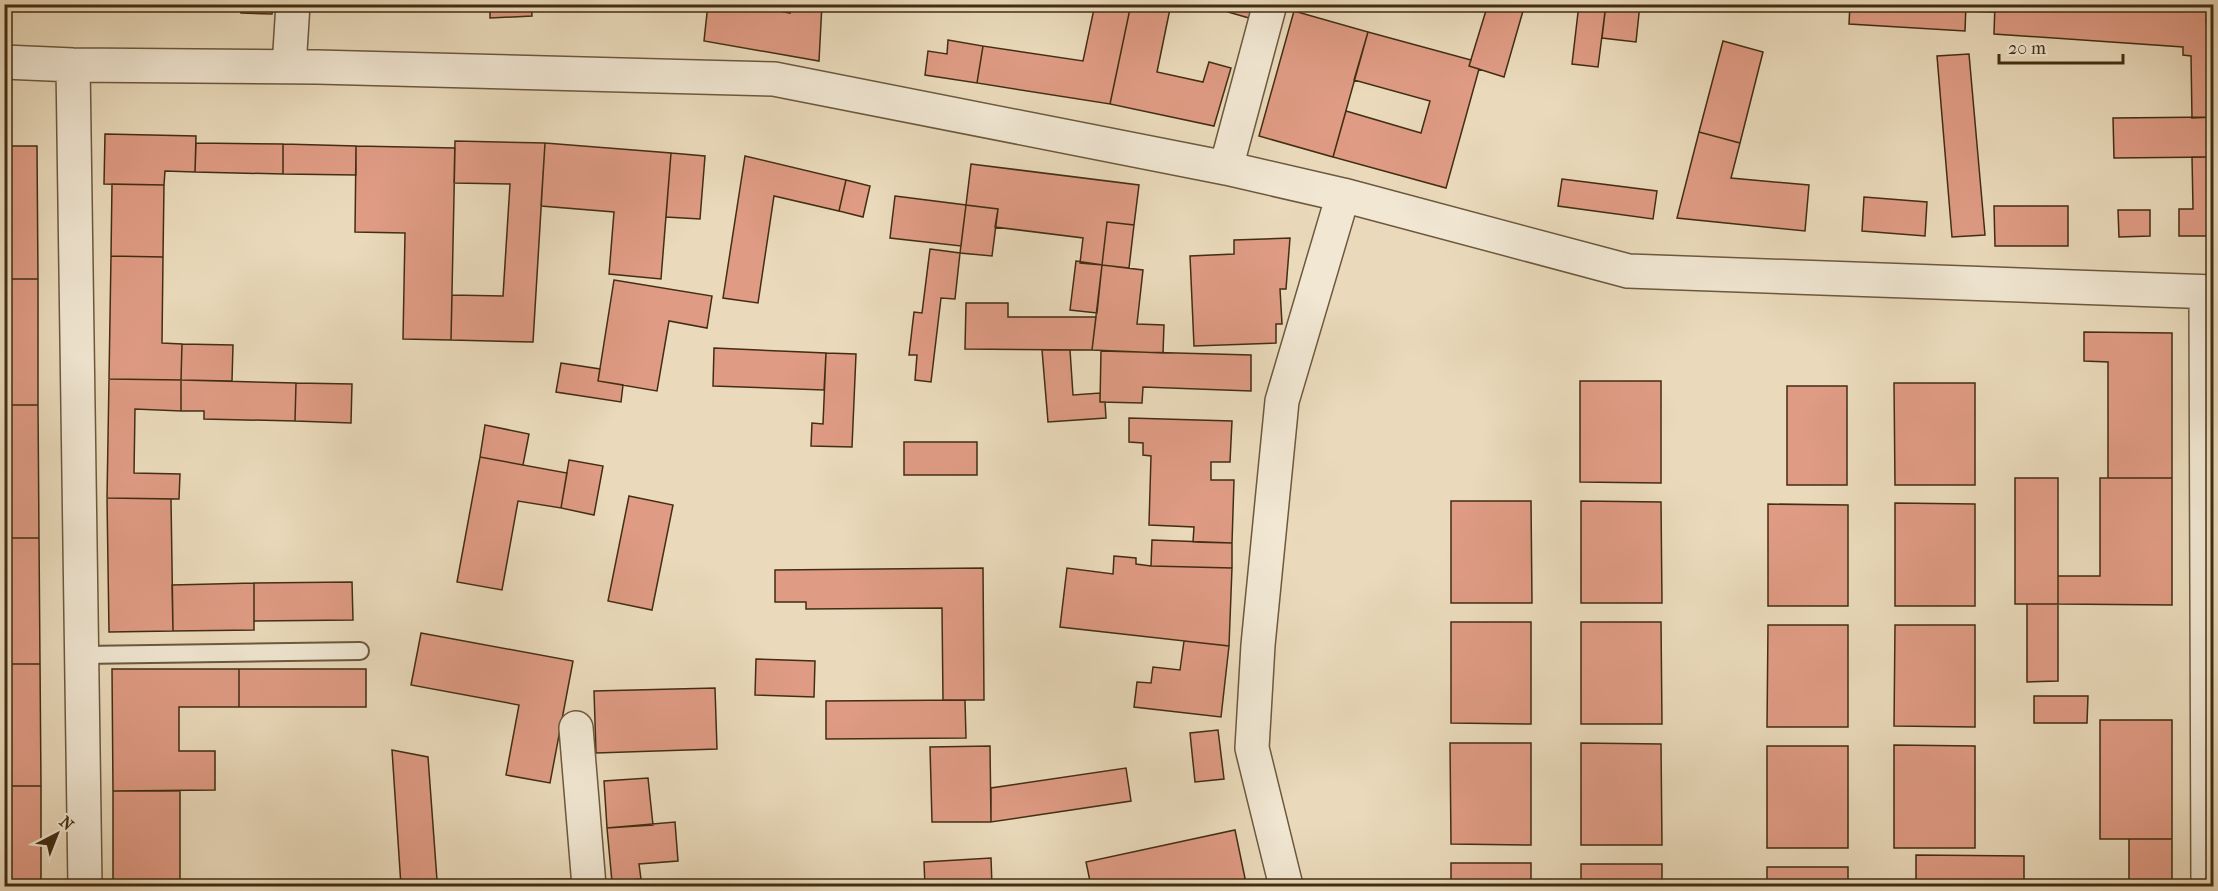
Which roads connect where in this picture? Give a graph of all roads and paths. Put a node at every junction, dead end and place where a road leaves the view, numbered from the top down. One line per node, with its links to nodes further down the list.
1 (293, 4): 5 (street)
2 (1270, 4): 6 (street)
3 (4, 62): 4 (street)
4 (73, 65): 5 (street); 10 (street)
5 (289, 67): 6 (street)
6 (1226, 168): 7 (street)
7 (1343, 195): 8 (street); 14 (street)
8 (2210, 292): 15 (street)
9 (360, 651): 10 (lane)
10 (82, 655): 12 (street)
11 (576, 728): 13 (street)
12 (86, 886)
13 (589, 886)
14 (1286, 886)
15 (2208, 886)

